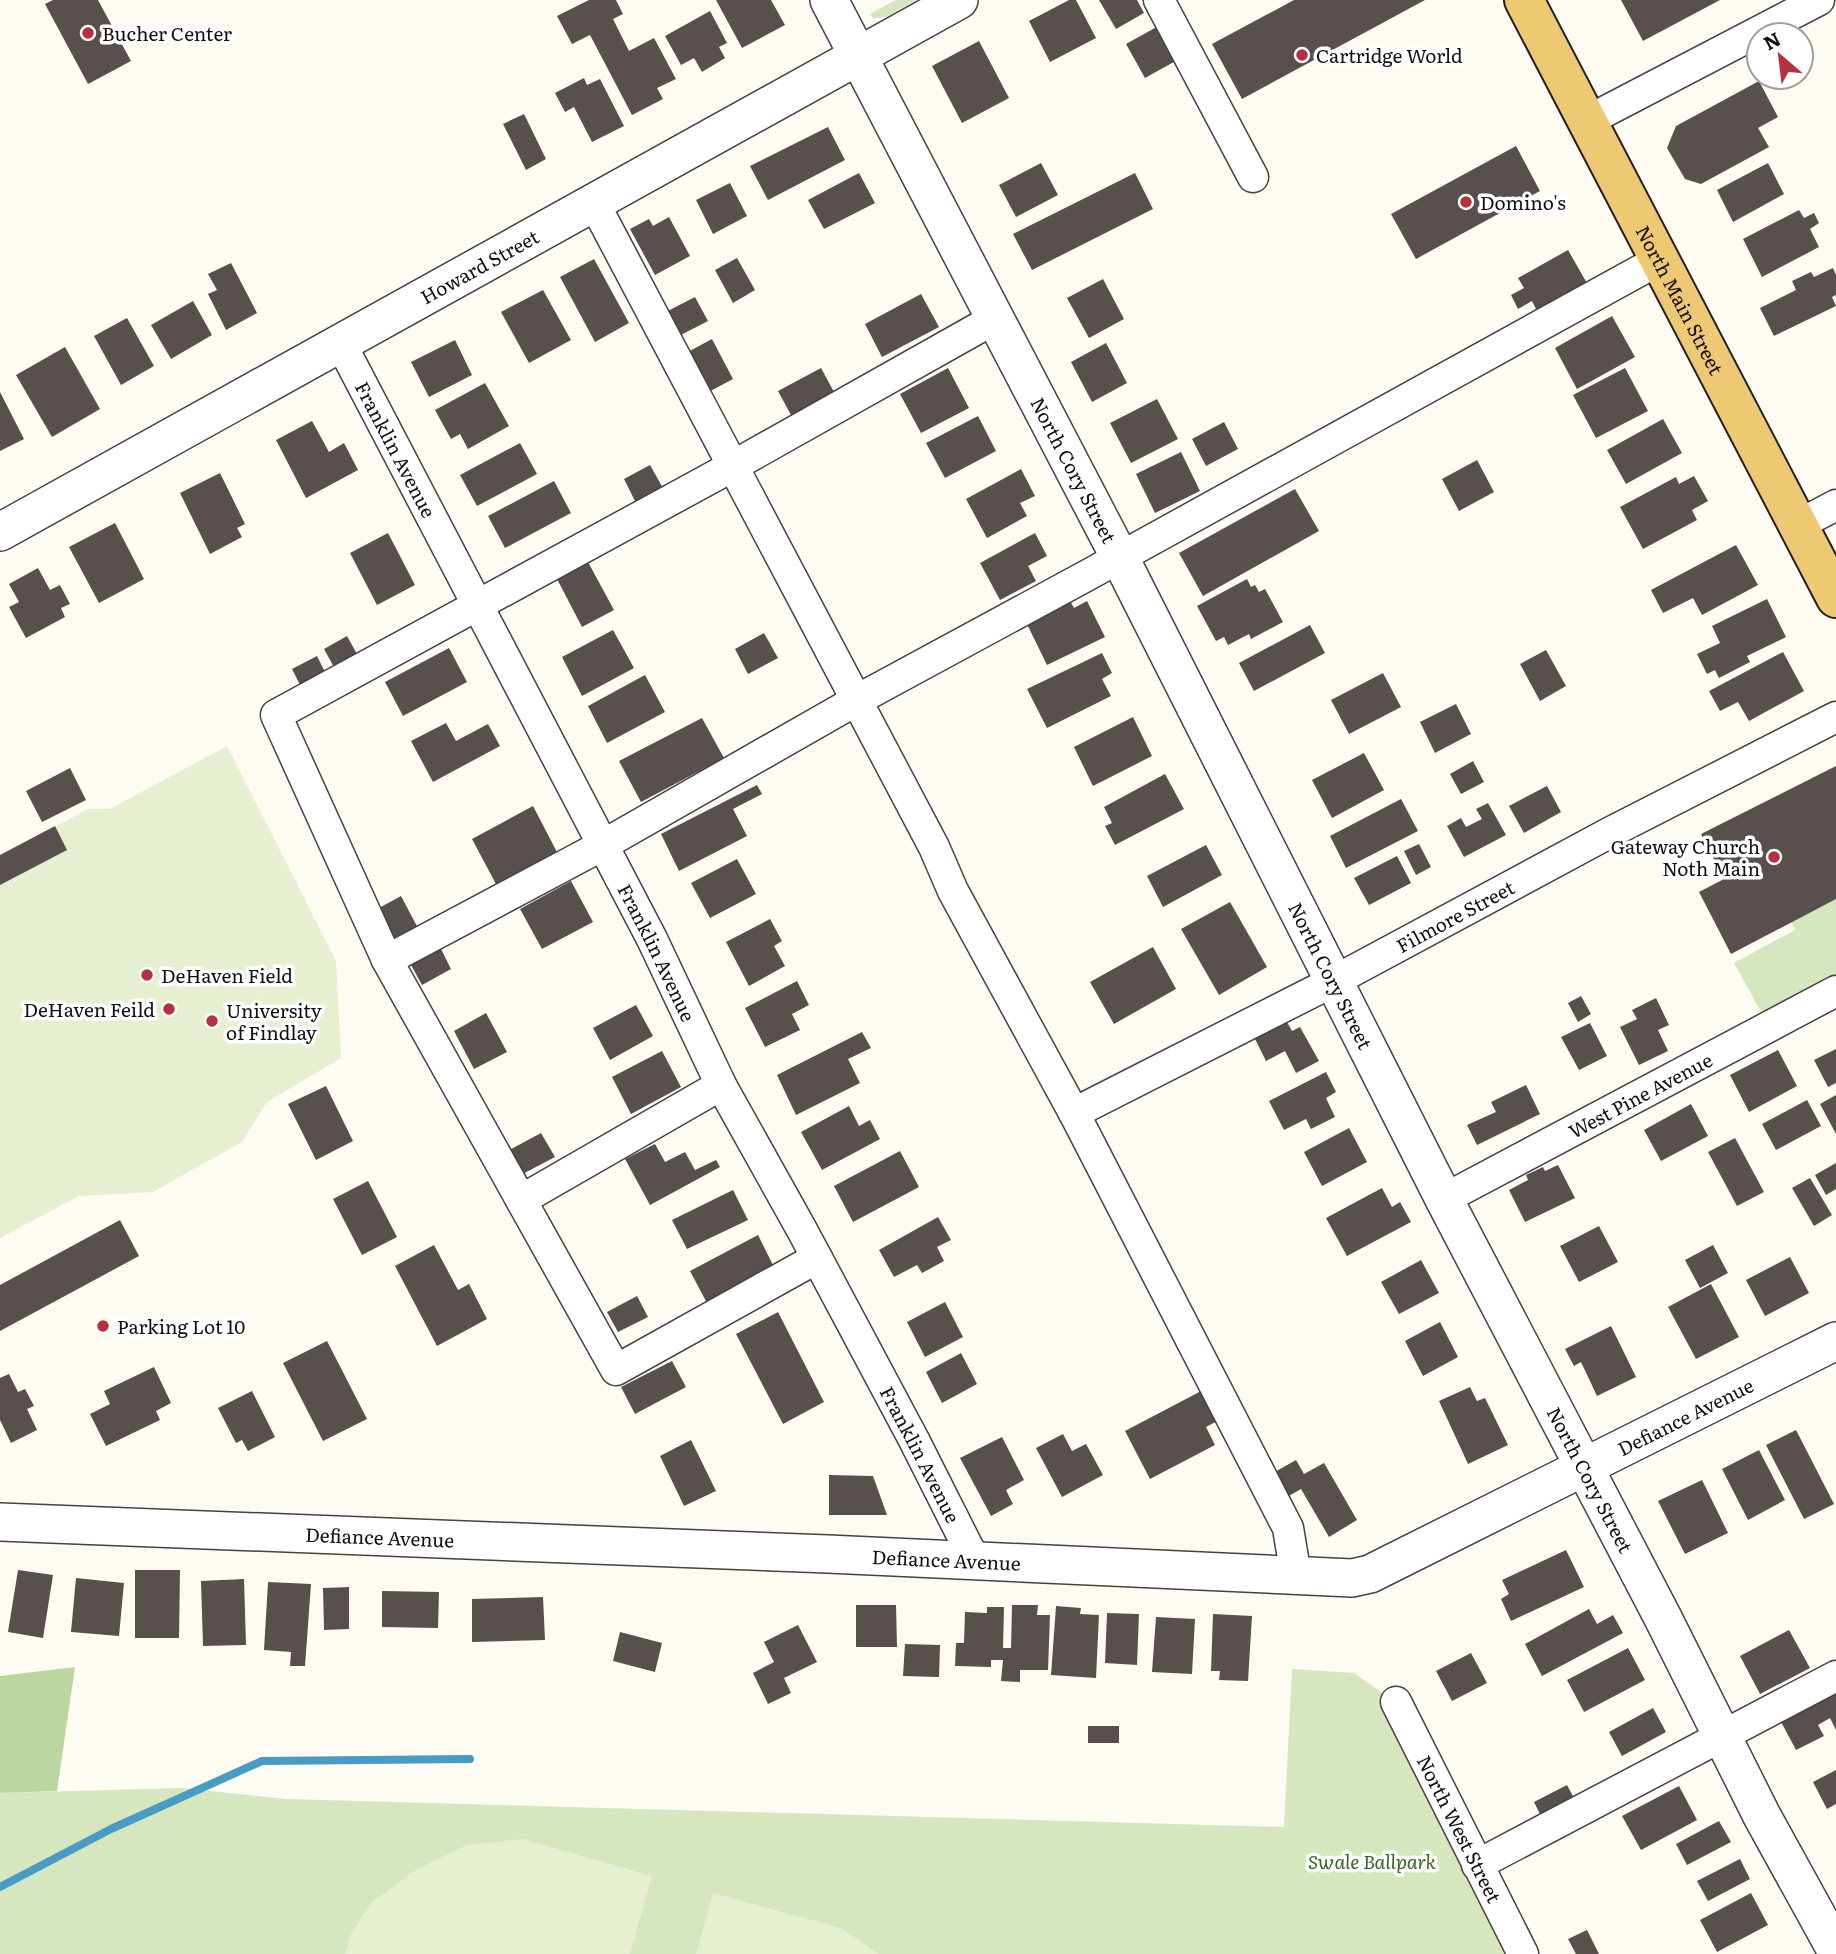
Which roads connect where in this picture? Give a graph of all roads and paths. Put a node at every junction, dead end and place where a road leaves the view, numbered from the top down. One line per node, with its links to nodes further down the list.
1 (829, 0): 6 (street, North Cory Street)
2 (959, 0): 6 (street, Howard Street)
3 (1159, 0): 8 (street)
4 (1524, 0): 7 (main road, North Main Street)
5 (1819, 0): 7 (street)
6 (859, 55): 9 (street, Howard Street); 11 (street, North Cory Street)
7 (1587, 121): 10 (main road, North Main Street)
8 (1253, 177)
9 (594, 203): 12 (street, Howard Street); 13 (street)
10 (1660, 260): 15 (main road, North Main Street); 17 (street)
11 (996, 318): 13 (street); 17 (street, North Cory Street)
12 (340, 342): 16 (street, Howard Street); 19 (street, Franklin Avenue)
13 (733, 466): 19 (street); 20 (street)
14 (1836, 505): 15 (street)
15 (1798, 526): 18 (main road, North Main Street)
16 (0, 532)
17 (1119, 558): 20 (street); 24 (street, North Cory Street)
18 (1836, 598)
19 (477, 604): 22 (street, Franklin Avenue); 23 (street)
20 (856, 700): 22 (street); 27 (street)
21 (1836, 716): 24 (street, Filmore Street)
22 (603, 845): 23 (street); 26 (street, Franklin Avenue)
23 (387, 960): 29 (street)
24 (1334, 981): 27 (street, Filmore Street); 28 (street, North Cory Street)
25 (1836, 991): 28 (street, West Pine Avenue)
26 (721, 1085): 29 (street); 30 (street, Franklin Avenue)
27 (1074, 1114): 35 (street)
28 (1444, 1199): 32 (street, North Cory Street)
29 (521, 1200): 30 (street)
30 (817, 1258): 34 (street, Franklin Avenue)
31 (1836, 1341): 32 (street, Defiance Avenue)
32 (1584, 1466): 35 (street, Defiance Avenue); 38 (street, North Cory Street)
33 (0, 1522): 34 (street, Defiance Avenue)
34 (975, 1561): 35 (street, Defiance Avenue)
35 (1296, 1576)
36 (1836, 1676): 38 (street)
37 (1396, 1702): 39 (street, North West Street)
38 (1722, 1735): 39 (street); 40 (street, North Cory Street)
39 (1478, 1864): 41 (street, North West Street)
40 (1836, 1950)
41 (1522, 1954)

